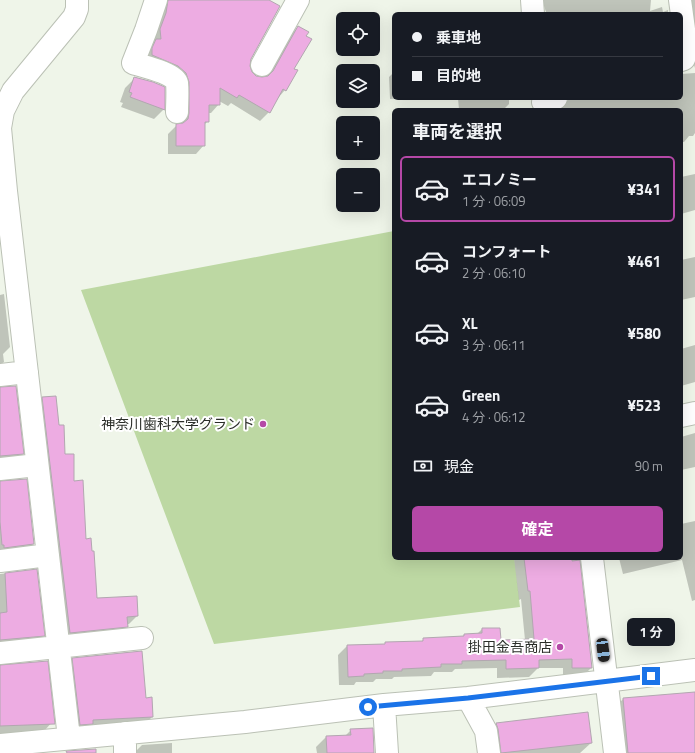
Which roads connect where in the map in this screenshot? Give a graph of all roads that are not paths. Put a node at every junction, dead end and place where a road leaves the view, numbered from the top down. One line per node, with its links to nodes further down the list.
1 (77, 0): 12 (street)
2 (156, 0): 11 (street)
3 (298, 0): 10 (street)
4 (532, 0): 6 (street)
5 (680, 0): 7 (street)
6 (533, 12)
7 (682, 12)
8 (683, 22): 9 (street)
9 (683, 59)
10 (262, 65)
11 (177, 112)
12 (3, 192): 13 (street)
13 (8, 283): 14 (street)
14 (27, 372): 15 (street); 18 (street)
15 (0, 375)
16 (695, 413): 17 (street)
17 (683, 416)
18 (37, 465): 19 (street); 20 (street)
19 (0, 469)
20 (48, 555): 21 (street); 24 (street)
21 (0, 560)
22 (592, 560): 27 (street)
23 (142, 638): 24 (street)
24 (58, 647): 25 (street); 30 (street)
25 (0, 653)
26 (695, 670): 27 (street)
27 (607, 681): 28 (street); 35 (street)
28 (468, 698): 29 (street); 34 (street)
29 (384, 705): 31 (street); 33 (street)
30 (69, 738): 31 (street); 32 (street)
31 (125, 743)
32 (0, 746)
33 (387, 753)
34 (488, 753)
35 (615, 753)

